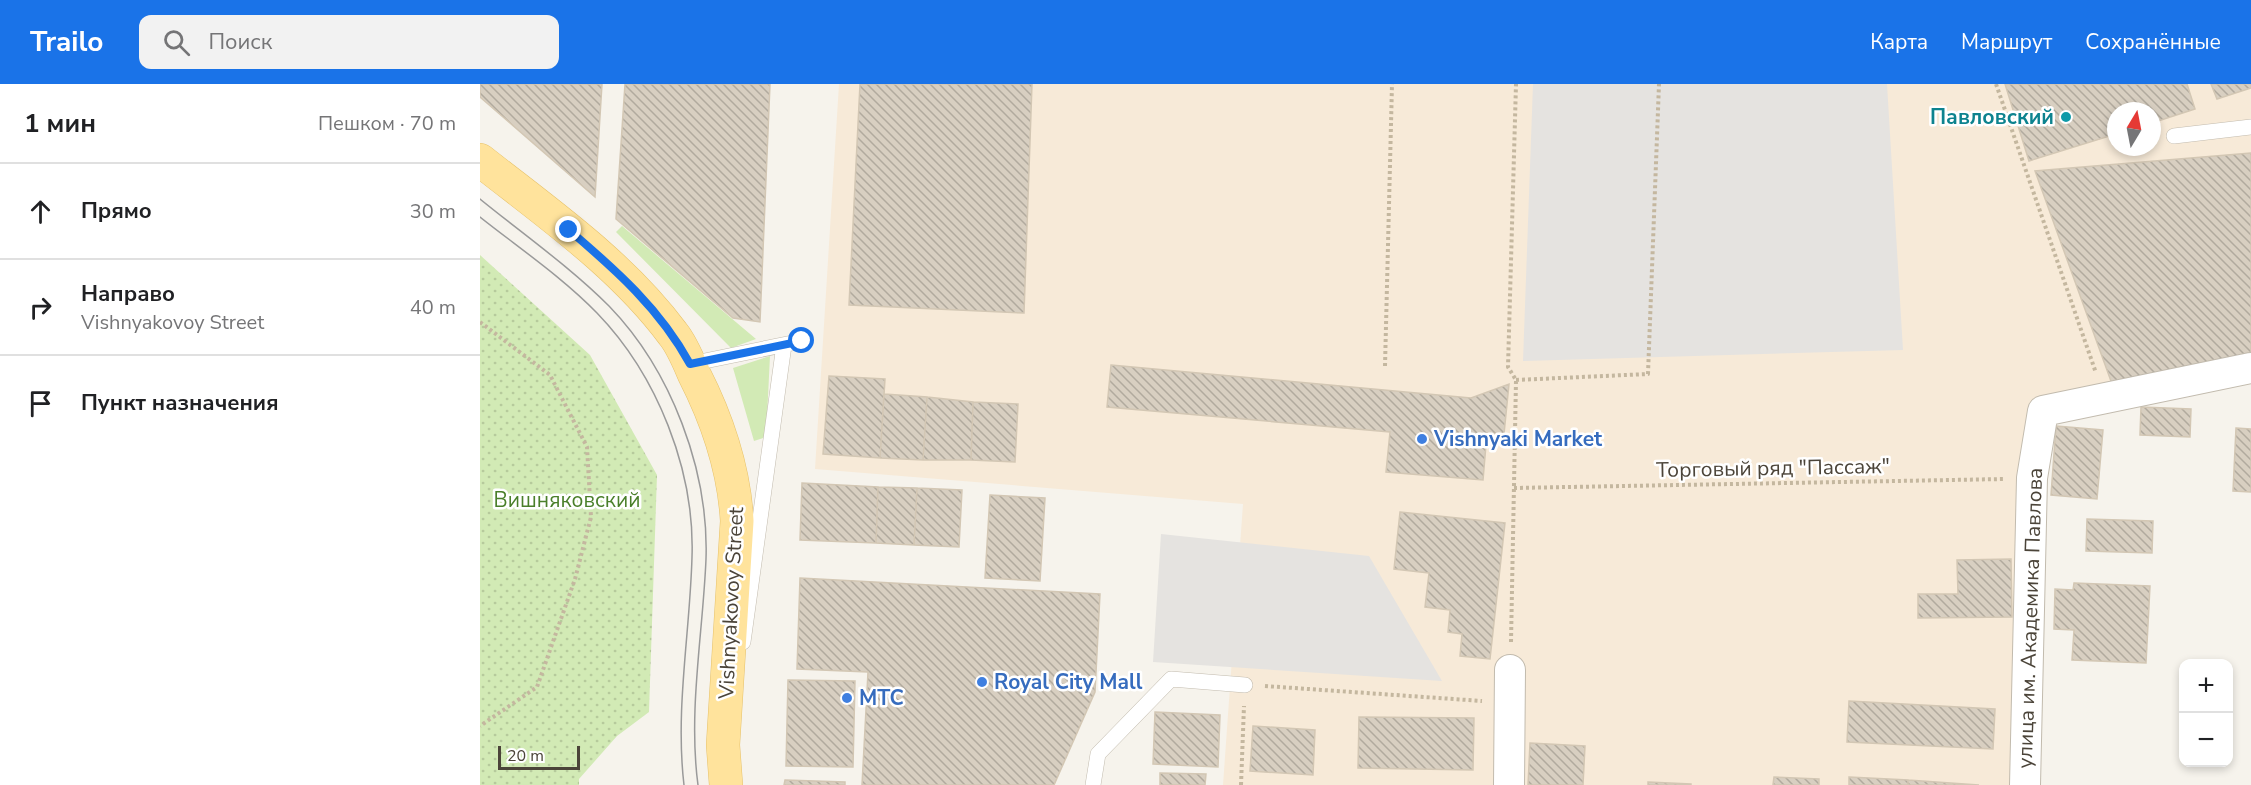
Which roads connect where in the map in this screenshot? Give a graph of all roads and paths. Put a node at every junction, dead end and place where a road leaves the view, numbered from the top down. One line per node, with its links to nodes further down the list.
1 (1392, 84): 12 (path)
2 (1516, 84): 14 (path)
3 (1659, 84): 14 (path)
4 (1996, 84): 15 (path)
5 (2251, 127): 6 (lane)
6 (2174, 136)
7 (480, 160): 11 (main road, Vishnyakovoy Street)
8 (480, 322): 21 (path)
9 (802, 341): 10 (lane)
10 (784, 345): 11 (lane); 22 (lane)
11 (690, 364): 22 (main road, Vishnyakovoy Street)
12 (1385, 366)
13 (2251, 368): 15 (street, улица им. Академика Павлова)
14 (1515, 380): 17 (path)
15 (2105, 398): 16 (street, улица им. Академика Павлова)
16 (2032, 478): 17 (path, Торговый ряд "Пассаж"); 28 (street, улица им. Академика Павлова)
17 (1514, 488): 18 (path)
18 (1510, 670): 20 (street)
19 (1245, 685): 20 (path); 25 (lane); 26 (path)
20 (1510, 703): 27 (street)
21 (480, 726)
22 (723, 745): 23 (main road); 24 (main road, Vishnyakovoy Street)
23 (720, 785)
24 (726, 785)
25 (1093, 785)
26 (1241, 785)
27 (1509, 785)
28 (2025, 785)

